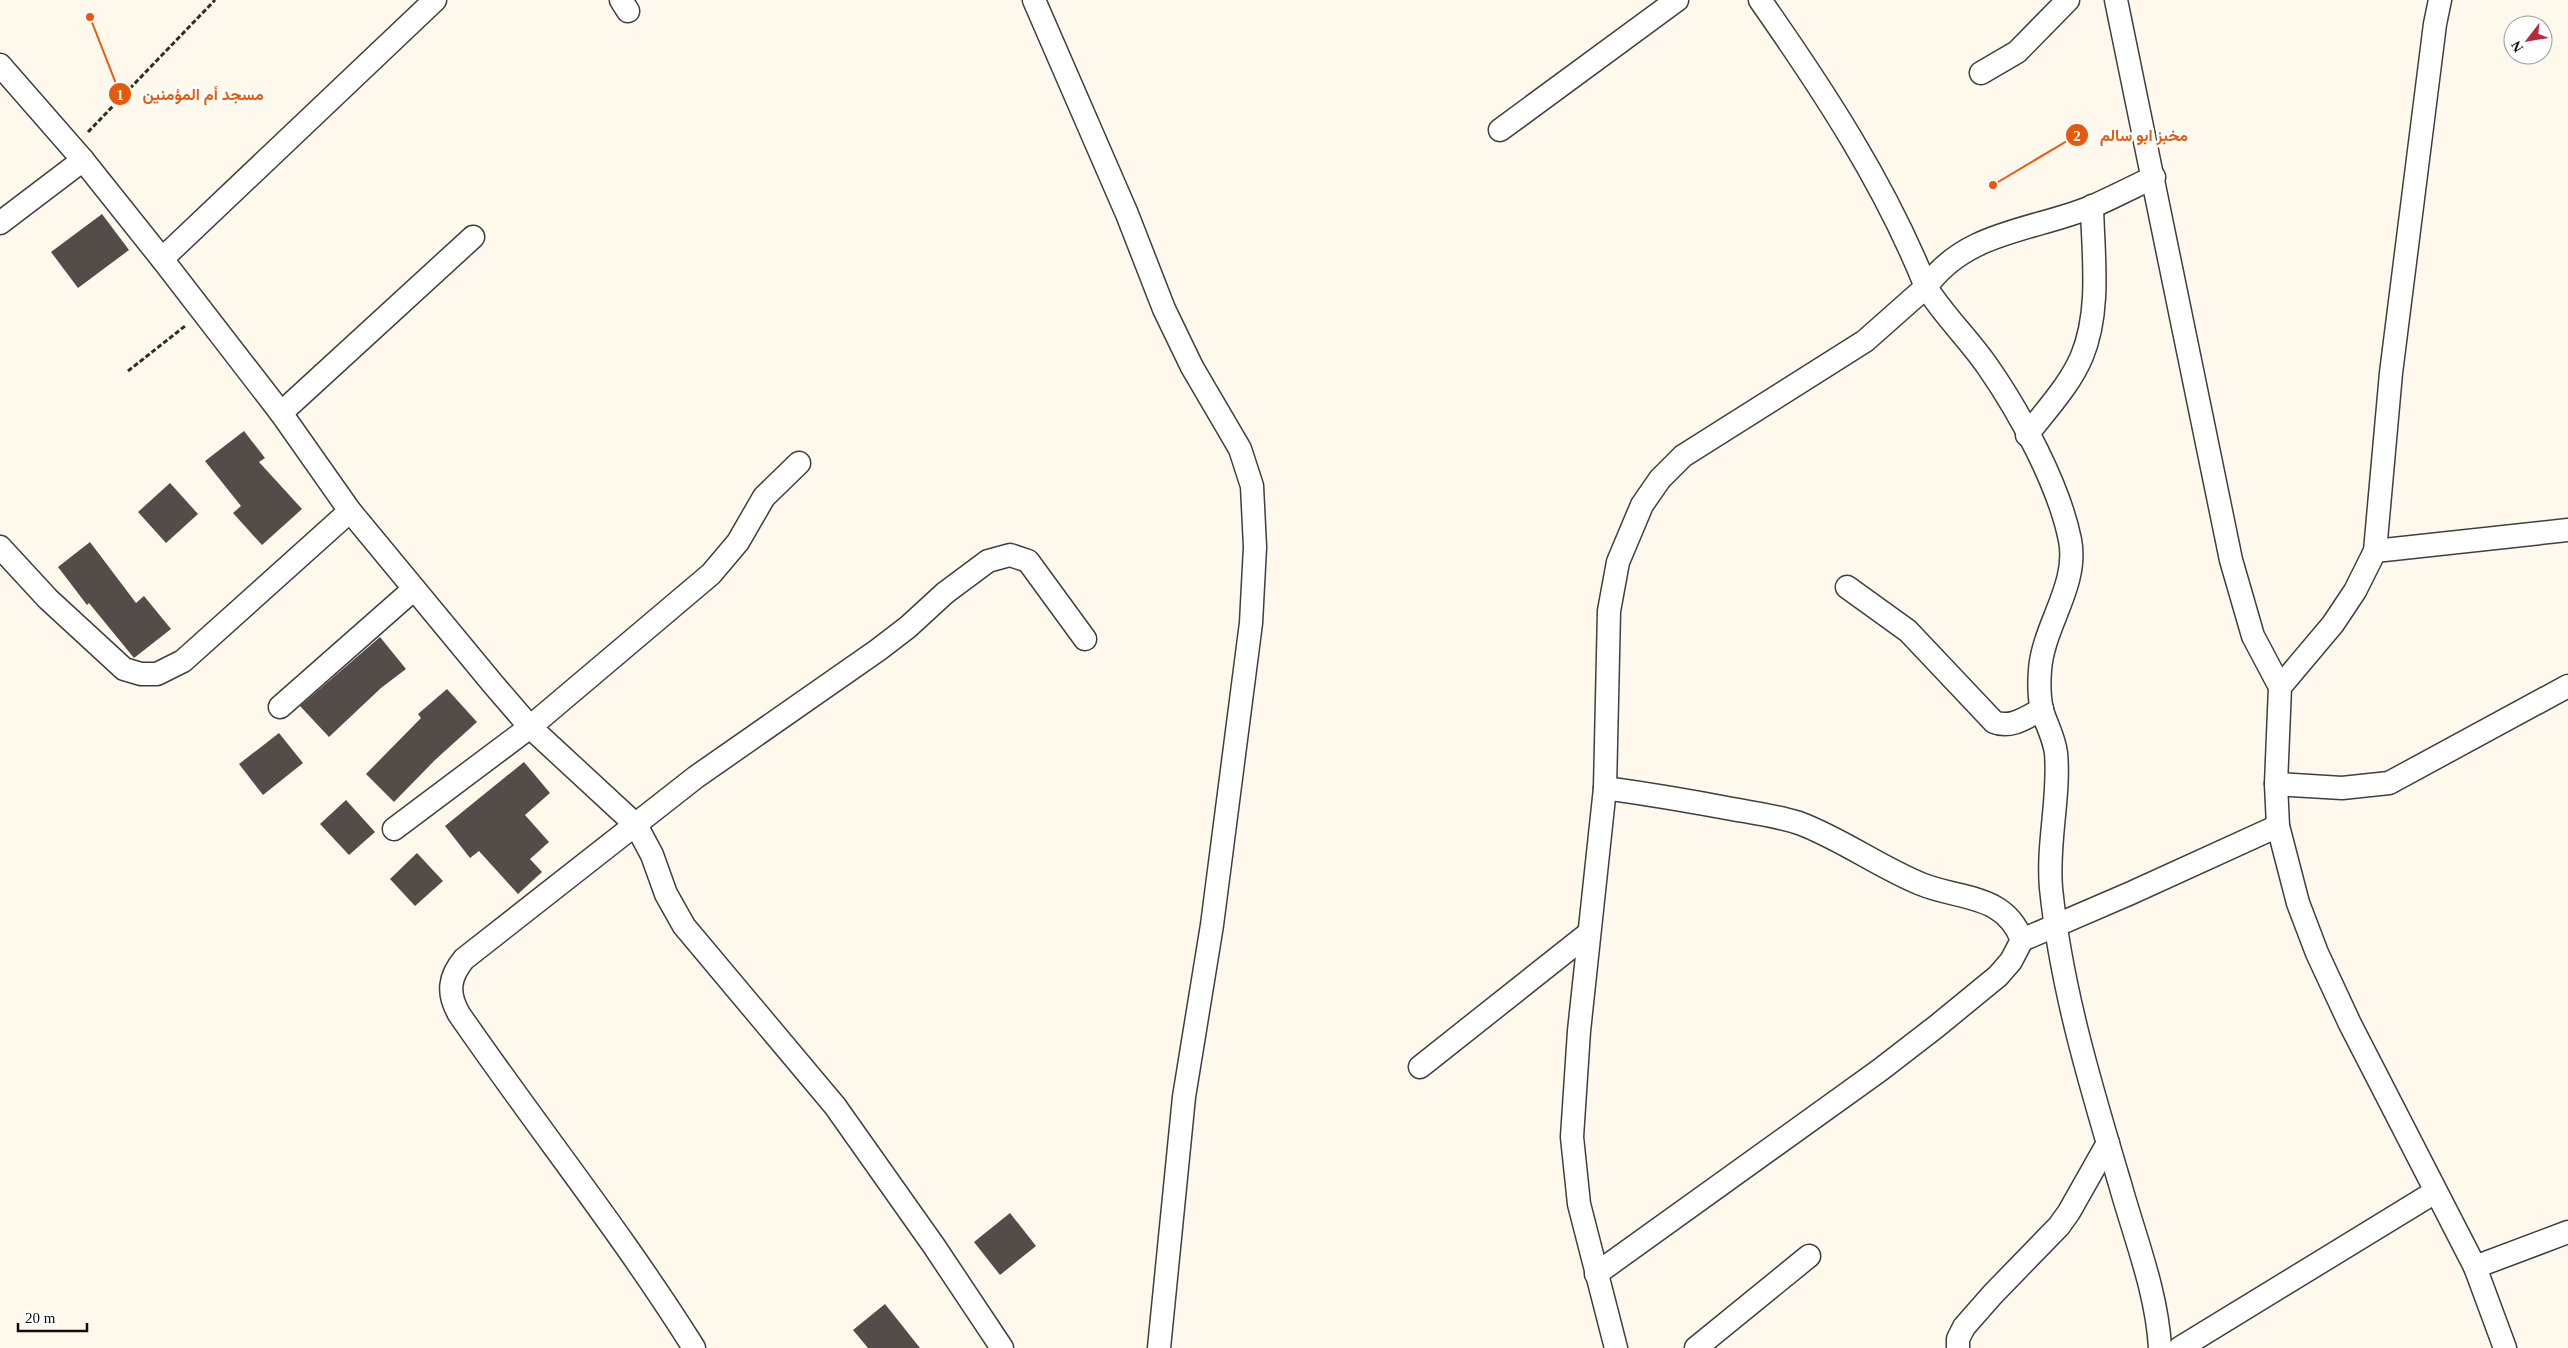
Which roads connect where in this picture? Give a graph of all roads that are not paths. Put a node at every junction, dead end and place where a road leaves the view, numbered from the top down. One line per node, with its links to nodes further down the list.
1 (435, 0): 16 (street)
2 (1034, 0): 50 (street)
3 (1677, 0): 10 (street)
4 (1760, 0): 17 (street)
5 (2068, 0): 9 (street)
6 (2116, 0): 12 (street)
7 (2440, 0): 24 (street)
8 (0, 65): 11 (street)
9 (1981, 73)
10 (1500, 130)
11 (78, 154): 14 (street); 16 (street)
12 (2154, 177): 13 (street); 28 (street)
13 (2092, 206): 17 (street); 19 (street)
14 (0, 223)
15 (473, 237): 18 (street)
16 (162, 259): 18 (street)
17 (1926, 287): 19 (street); 34 (street)
18 (280, 413): 21 (street)
19 (2028, 435): 31 (street)
20 (799, 463): 32 (street)
21 (350, 511): 23 (street); 26 (street)
22 (2568, 530): 24 (street)
23 (0, 547)
24 (2375, 551): 28 (street)
25 (1847, 587): 31 (street)
26 (414, 589): 30 (street); 32 (street)
27 (1085, 639): 35 (street)
28 (2280, 686): 33 (street)
29 (2568, 686): 33 (street)
30 (280, 707)
31 (2042, 709): 38 (street)
32 (530, 727): 35 (street); 37 (street)
33 (2276, 784): 36 (street)
34 (1605, 788): 39 (street); 40 (street)
35 (636, 825): 48 (street); 49 (street)
36 (2278, 826): 38 (street); 43 (street)
37 (394, 829)
38 (2055, 925): 40 (street); 42 (street)
39 (1589, 933): 41 (street); 47 (street)
40 (2022, 940): 47 (street)
41 (1420, 1067)
42 (2108, 1143): 53 (street); 54 (street)
43 (2435, 1192): 46 (street); 55 (street)
44 (2568, 1232): 46 (street)
45 (1809, 1256): 52 (street)
46 (2475, 1267): 56 (street)
47 (1596, 1274): 51 (street)
48 (694, 1348)
49 (1002, 1348)
50 (1159, 1348)
51 (1616, 1348)
52 (1696, 1348)
53 (1958, 1348)
54 (2160, 1348)
55 (2180, 1348)
56 (2505, 1348)

